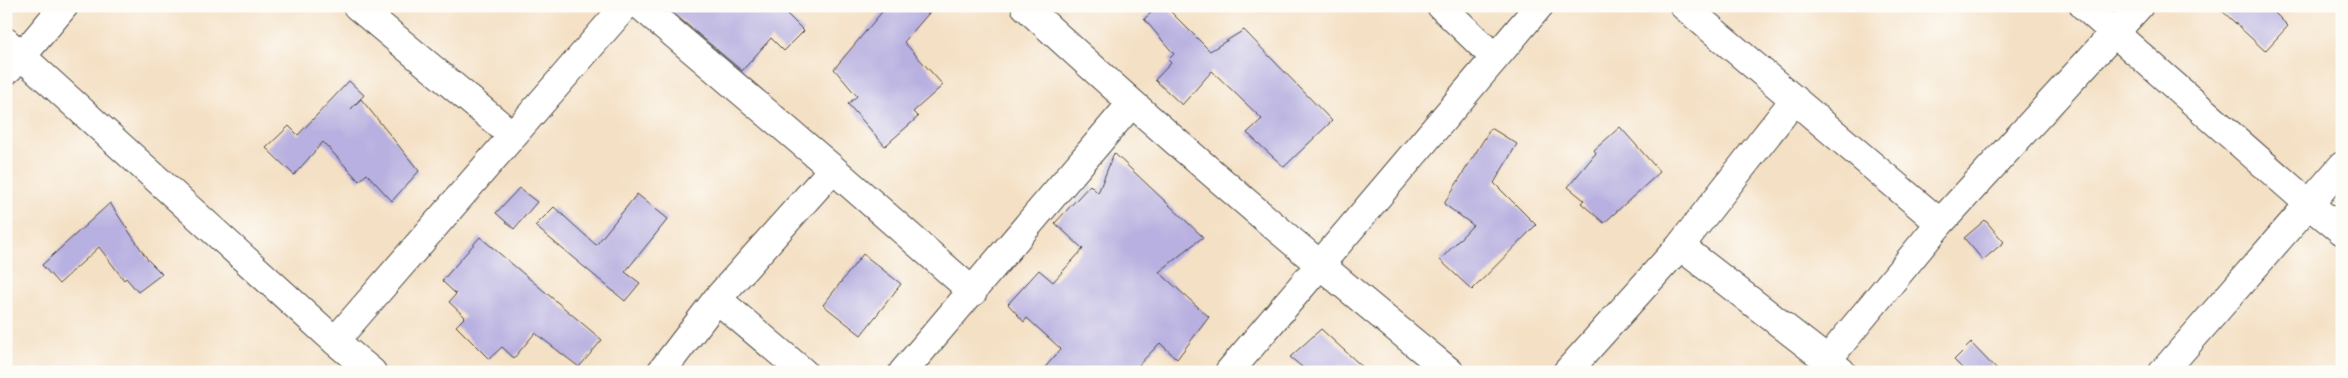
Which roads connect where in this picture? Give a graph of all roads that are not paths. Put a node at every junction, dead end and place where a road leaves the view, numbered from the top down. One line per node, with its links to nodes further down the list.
1 (64, 6): 12 (street)
2 (357, 6): 16 (street)
3 (626, 6): 16 (street)
4 (641, 6): 18 (street)
5 (1025, 6): 15 (street)
6 (1441, 6): 13 (street)
7 (1539, 6): 13 (street)
8 (1684, 6): 14 (street)
9 (2084, 6): 11 (street)
10 (2139, 6): 11 (street)
11 (2114, 34): 19 (street); 20 (street)
12 (11, 56): 26 (street)
13 (1494, 58): 23 (street)
14 (1795, 99): 20 (street); 22 (street)
15 (1131, 104): 23 (street); 24 (street)
16 (512, 135): 26 (street)
17 (2342, 166): 19 (street)
18 (832, 168): 24 (street); 25 (street)
19 (2309, 204): 21 (street); 35 (street)
20 (1940, 223): 27 (street)
21 (2342, 231)
22 (1680, 246): 27 (street); 34 (street)
23 (1318, 265): 32 (street); 33 (street)
24 (973, 292): 31 (street)
25 (717, 299): 29 (street); 30 (street)
26 (335, 341): 28 (street)
27 (1835, 366)
28 (362, 369)
29 (662, 372)
30 (803, 372)
31 (903, 372)
32 (1229, 372)
33 (1450, 372)
34 (1567, 372)
35 (2163, 372)

